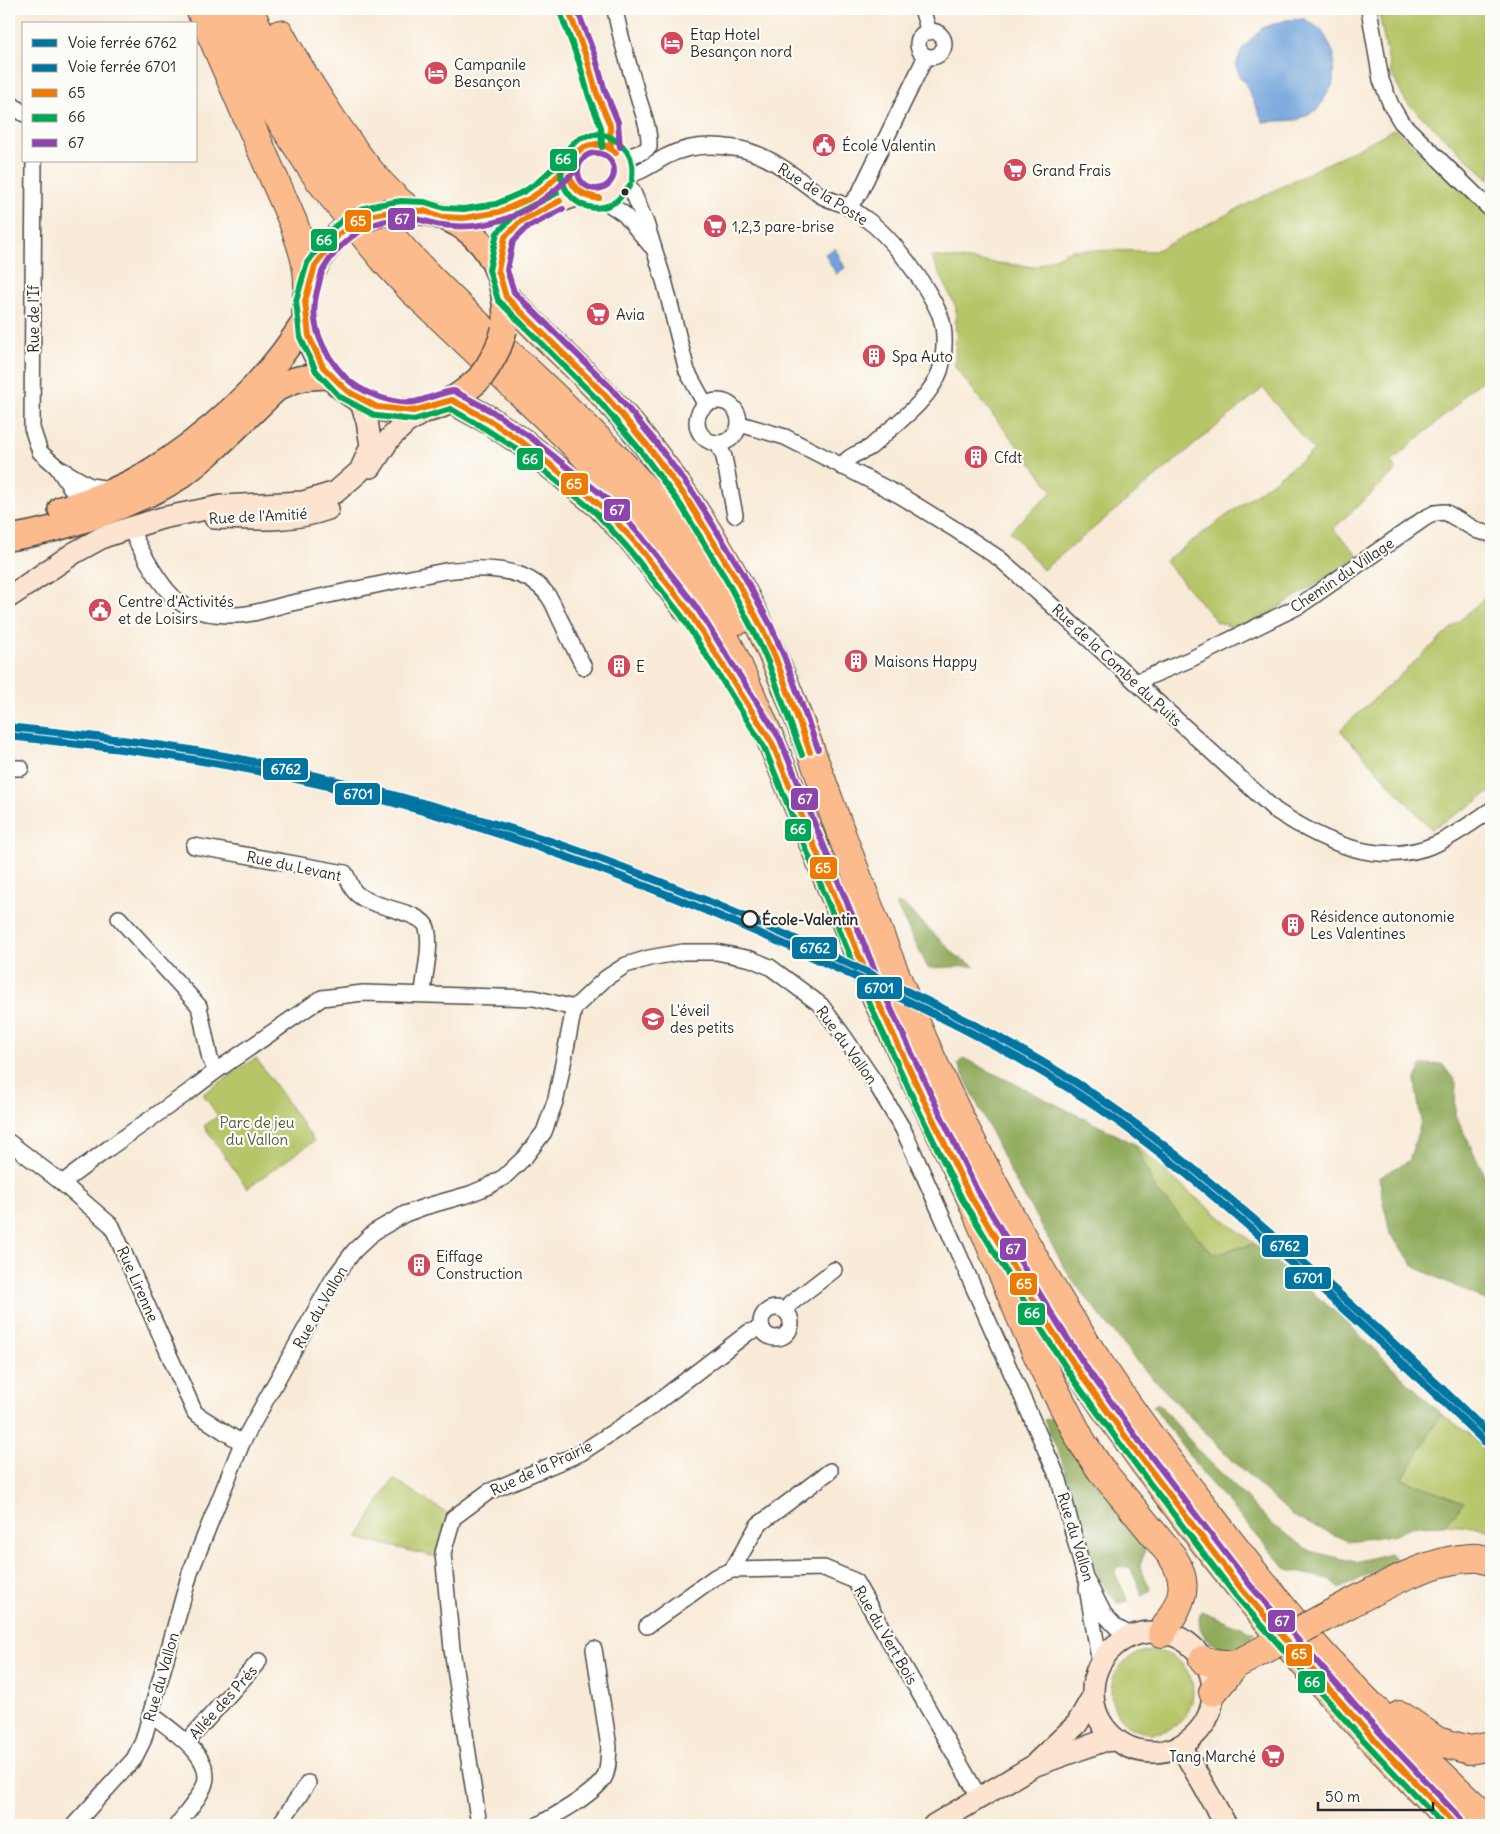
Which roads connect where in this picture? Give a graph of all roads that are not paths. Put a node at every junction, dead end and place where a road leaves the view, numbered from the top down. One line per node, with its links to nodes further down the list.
1 (200, 9): 23 (highway)
2 (223, 9): 45 (highway)
3 (249, 9): 47 (highway)
4 (266, 9): 18 (highway)
5 (568, 9): 9 (street)
6 (615, 9): 15 (street)
7 (922, 9): 17 (street)
8 (1369, 9): 19 (street)
9 (597, 94): 12 (street); 15 (street)
10 (9, 103): 11 (street)
11 (22, 113)
12 (583, 147): 14 (street); 15 (street)
13 (34, 162): 32 (street, Rue de l'If)
14 (570, 164): 16 (street); 20 (street)
15 (620, 165): 16 (street); 17 (street, Rue de la Poste); 21 (street)
16 (591, 196): 21 (street); 22 (street)
17 (848, 207): 33 (street, Rue de la Poste)
18 (399, 210): 20 (main road); 23 (main road, bridge)
19 (1491, 210)
20 (444, 217): 22 (main road)
21 (653, 248): 29 (street)
22 (498, 270): 24 (main road)
23 (308, 284): 25 (main road)
24 (506, 297): 28 (main road, bridge); 47 (highway)
25 (305, 321): 26 (main road); 34 (main road)
26 (329, 376): 27 (main road); 34 (main road)
27 (360, 400): 28 (main road); 37 (street, Rue de l'Amitié)
28 (440, 404): 37 (street, Rue de l'Amitié); 45 (highway)
29 (705, 404): 30 (street); 31 (street)
30 (740, 424): 31 (street); 33 (street, Rue de la Combe du Puits)
31 (718, 444): 36 (street)
32 (57, 467): 34 (street); 35 (street)
33 (842, 467): 44 (street, Rue de la Combe du Puits)
34 (122, 496): 35 (main road); 41 (main road)
35 (81, 503): 38 (main road)
36 (735, 515)
37 (162, 518): 39 (street, Rue de l'Amitié)
38 (9, 523)
39 (130, 528): 42 (street, Rue de l'Amitié); 43 (street)
40 (1491, 534): 44 (street, Chemin du Village)
41 (9, 538)
42 (9, 597)
43 (584, 667)
44 (1136, 682): 46 (street, Rue de la Combe du Puits)
45 (772, 743): 55 (highway)
46 (1491, 810)
47 (845, 845): 68 (highway)
48 (194, 846): 50 (street, Rue du Levant)
49 (119, 918): 52 (street)
50 (424, 994): 51 (street); 52 (street)
51 (574, 1008): 59 (street, Rue du Vallon); 63 (street, Rue du Vallon)
52 (216, 1071): 54 (street)
53 (9, 1142): 54 (street, Rue Lirenne)
54 (62, 1183): 59 (street, Rue Lirenne)
55 (969, 1194): 65 (highway); 91 (highway)
56 (834, 1270): 57 (street)
57 (785, 1311): 58 (street); 58 (street)
58 (762, 1328): 87 (street, Rue de la Prairie)
59 (242, 1443): 75 (street, Rue du Vallon)
60 (830, 1470): 62 (street)
61 (1491, 1560): 72 (highway, bridge)
62 (732, 1570): 64 (street, Rue du Vert Bois); 82 (street, Rue du Vert Bois)
63 (1085, 1577): 66 (street, Rue du Vallon); 71 (street)
64 (647, 1626)
65 (1162, 1633): 66 (street); 69 (street)
66 (1132, 1636): 71 (street)
67 (594, 1649): 88 (street)
68 (1320, 1651): 79 (highway); 83 (highway)
69 (1203, 1660): 72 (highway); 73 (street)
70 (259, 1661): 77 (street, Allée des Prés)
71 (1100, 1664): 74 (street)
72 (1235, 1665): 73 (highway)
73 (1213, 1692): 78 (street)
74 (1093, 1696): 76 (street); 80 (street)
75 (151, 1714): 77 (street, Allée des Prés); 84 (street, Rue du Vallon)
76 (1116, 1740): 78 (street); 80 (street)
77 (187, 1742): 85 (street, Allée des Prés)
78 (1181, 1746): 90 (street)
79 (1491, 1746)
80 (1033, 1766): 82 (street)
81 (308, 1783): 86 (street)
82 (979, 1797): 89 (street)
83 (1491, 1822)
84 (74, 1825)
85 (177, 1825)
86 (278, 1825)
87 (479, 1825)
88 (538, 1825)
89 (934, 1825)
90 (1226, 1825)
91 (1455, 1825)

